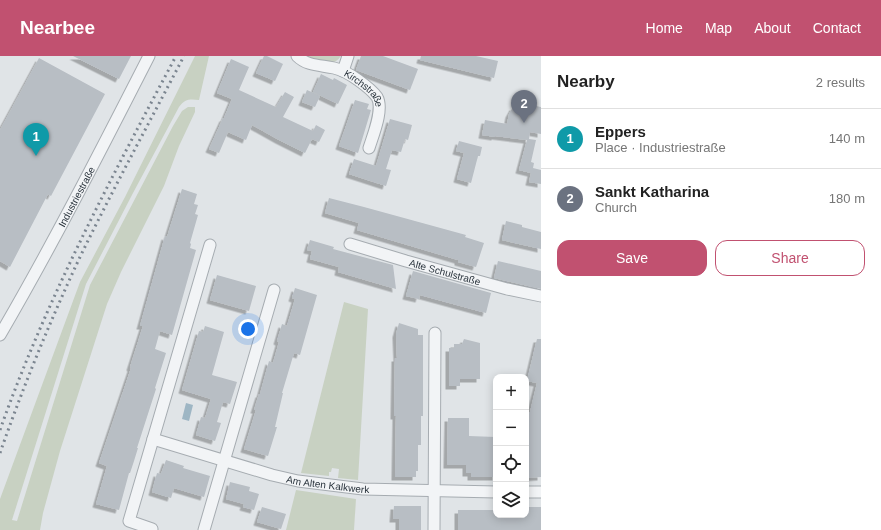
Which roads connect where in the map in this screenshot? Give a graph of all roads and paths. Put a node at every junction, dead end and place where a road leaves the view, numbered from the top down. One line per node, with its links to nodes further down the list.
1 (149, 56): 11 (street, Industriestraße)
2 (296, 56): 4 (street)
3 (348, 56): 4 (street, Kirchstraße)
4 (343, 71): 5 (street, Kirchstraße)
5 (369, 148)
6 (350, 244): 9 (street, Alte Schulstraße)
7 (210, 245): 12 (street)
8 (274, 290): 13 (street)
9 (541, 296)
10 (435, 333): 14 (street)
11 (0, 335)
12 (153, 439): 13 (street, Am Alten Kalkwerk); 18 (street)
13 (224, 461): 14 (street, Am Alten Kalkwerk); 19 (street)
14 (434, 491): 15 (street, Am Alten Kalkwerk); 20 (street)
15 (493, 492)
16 (529, 492): 17 (street)
17 (541, 492)
18 (152, 529)
19 (204, 530)
20 (434, 530)

